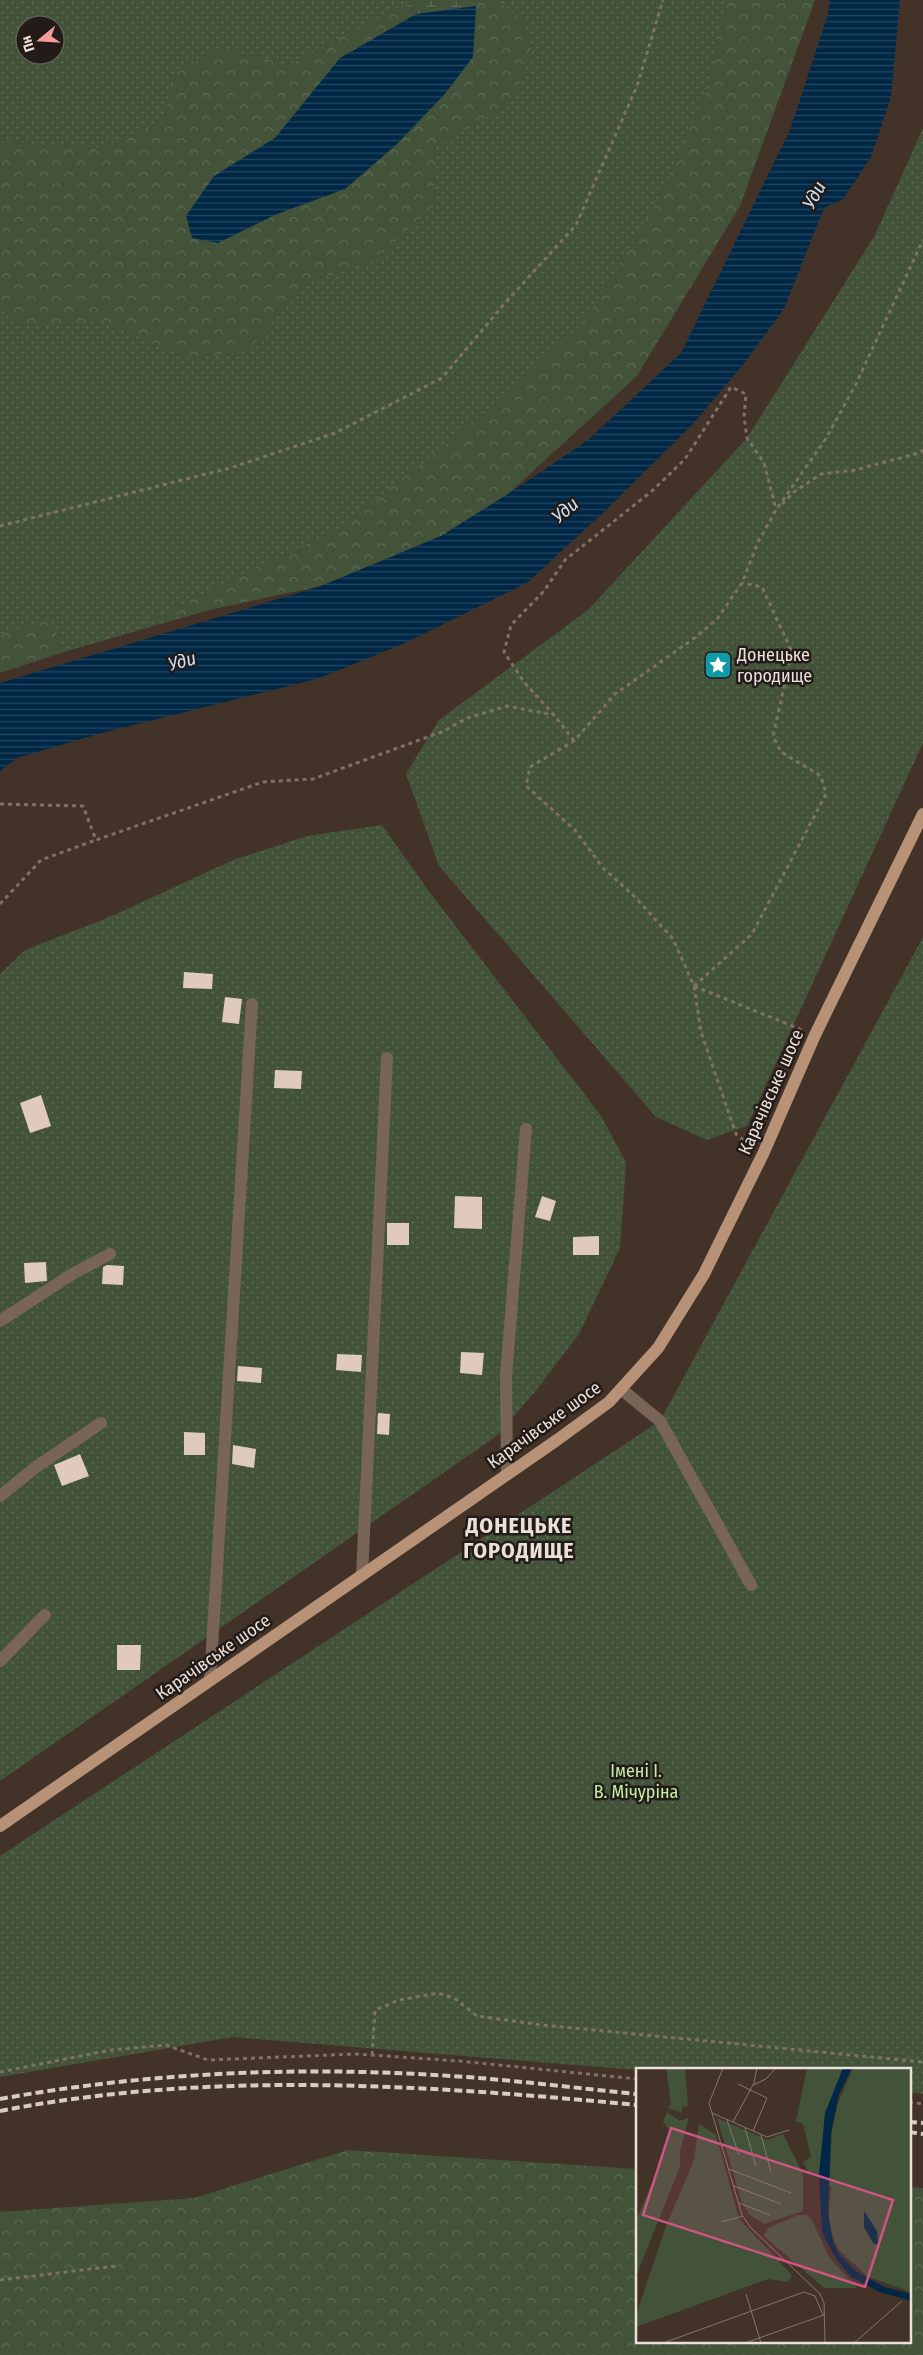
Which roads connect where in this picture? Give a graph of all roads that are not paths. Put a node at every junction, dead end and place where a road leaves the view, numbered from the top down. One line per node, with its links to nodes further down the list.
1 (923, 814): 7 (main road, Карачівське шосе)
2 (252, 1004): 15 (street)
3 (387, 1058): 11 (street)
4 (526, 1129): 9 (street)
5 (110, 1254): 6 (street)
6 (0, 1321)
7 (621, 1389): 9 (main road, Карачівське шосе); 12 (street)
8 (101, 1423): 10 (street)
9 (507, 1474): 11 (main road, Карачівське шосе)
10 (0, 1496)
11 (362, 1575): 15 (main road, Карачівське шосе)
12 (751, 1585)
13 (45, 1615): 14 (street)
14 (0, 1661)
15 (210, 1680): 16 (main road, Карачівське шосе)
16 (0, 1826)

